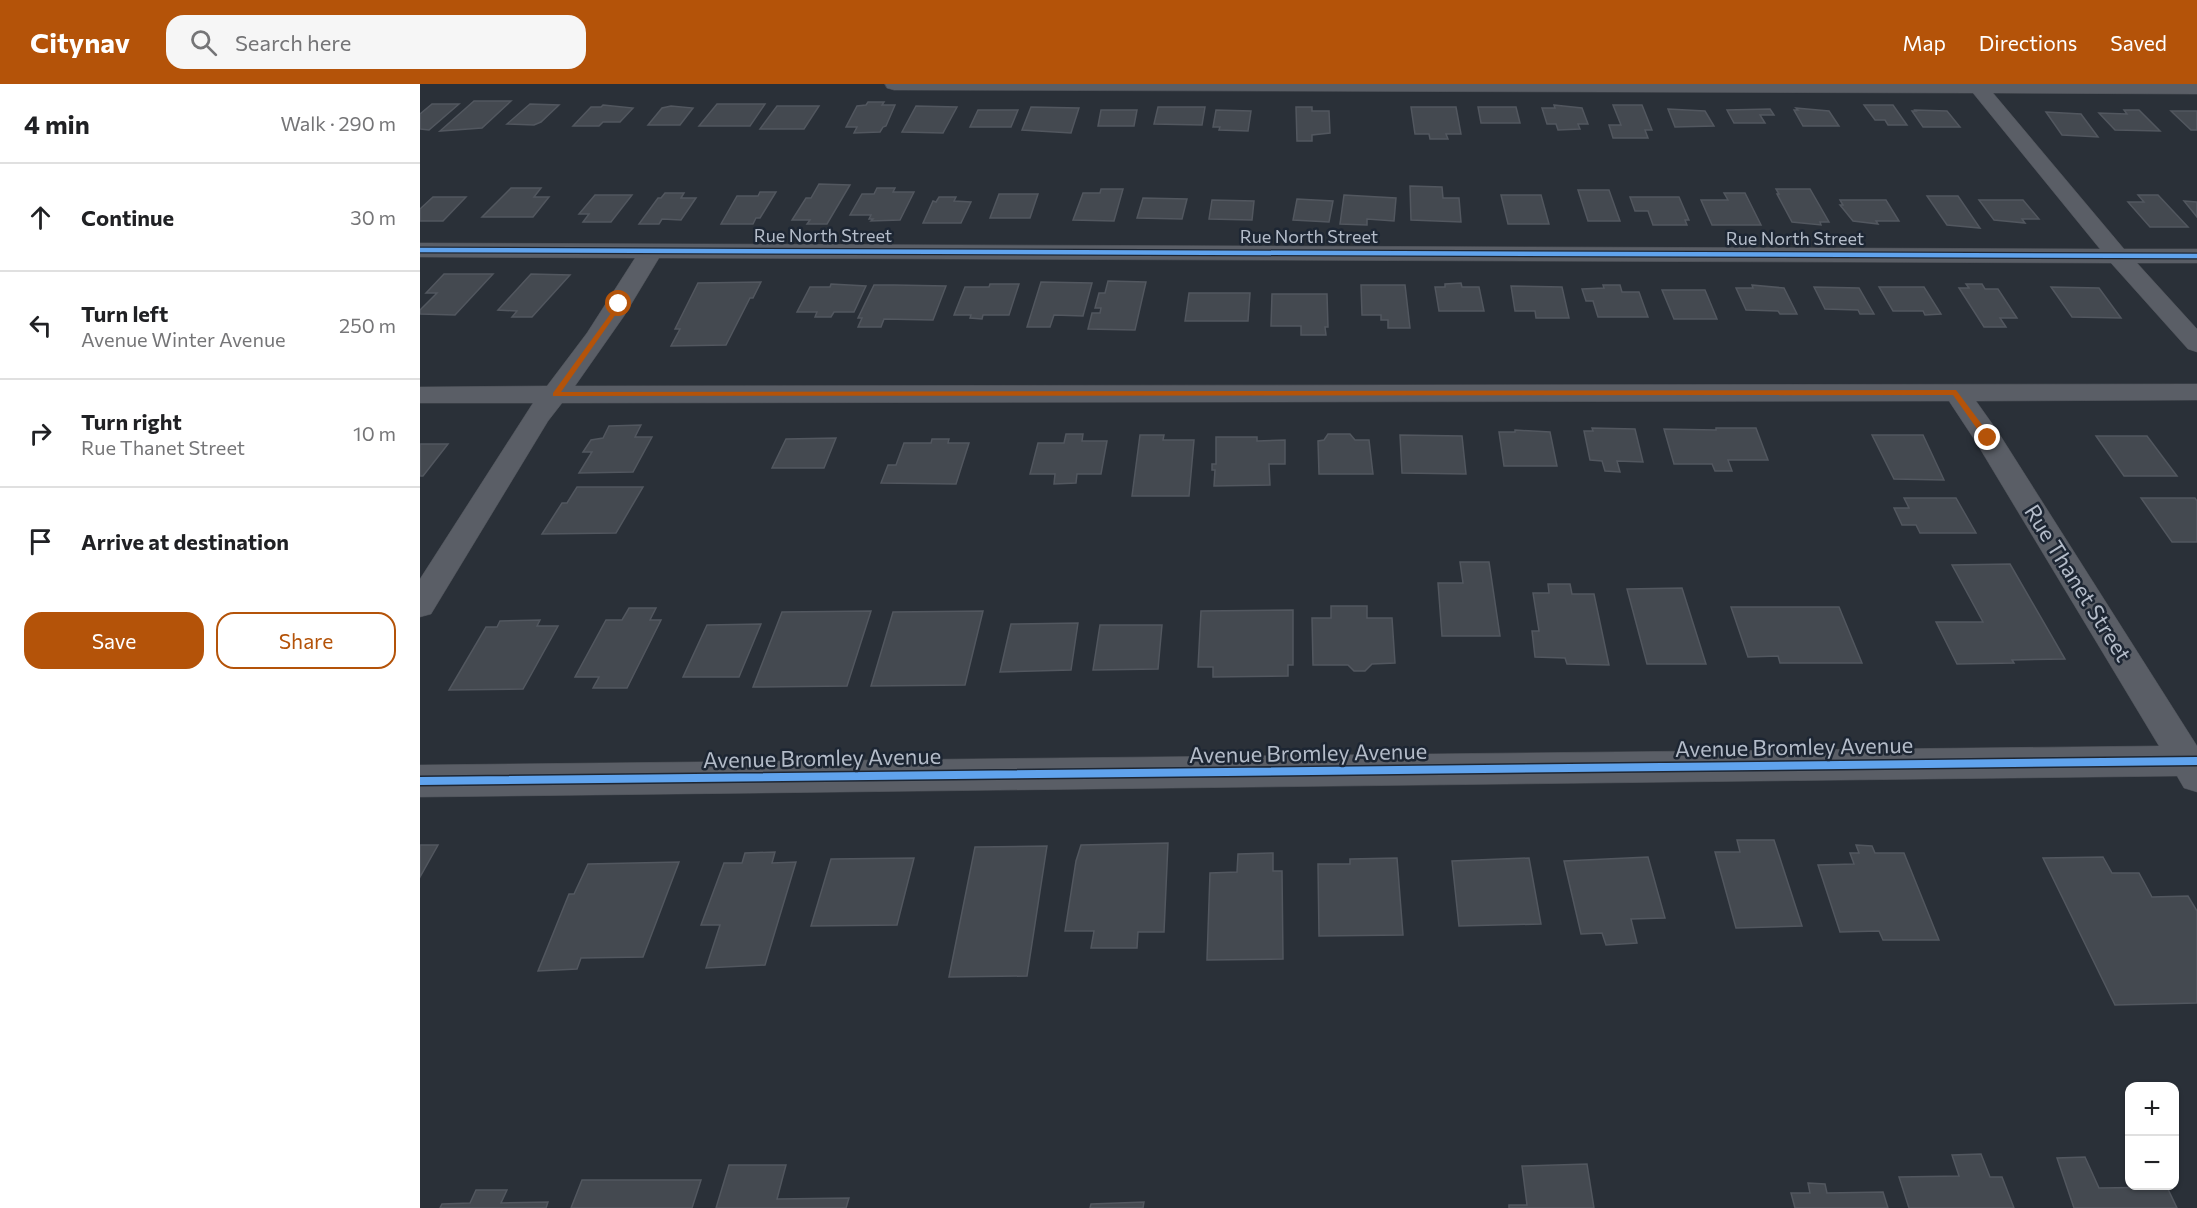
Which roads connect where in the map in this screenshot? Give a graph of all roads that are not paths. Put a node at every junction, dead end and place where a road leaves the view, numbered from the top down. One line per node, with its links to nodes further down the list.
1 (894, 84): 2 (street)
2 (1976, 85): 3 (street); 6 (street)
3 (2197, 88)
4 (420, 250): 5 (street, Rue North Street)
5 (651, 251): 6 (street, Rue North Street); 12 (street)
6 (2116, 255): 7 (street, Rue North Street); 8 (street)
7 (2197, 256)
8 (2197, 344)
9 (1956, 392): 10 (street); 12 (street); 14 (street, Rue Thanet Street)
10 (2197, 392)
11 (420, 395): 12 (street)
12 (556, 395): 13 (street)
13 (420, 605)
14 (2194, 766): 15 (street, Avenue Bromley Avenue)
15 (420, 780)

